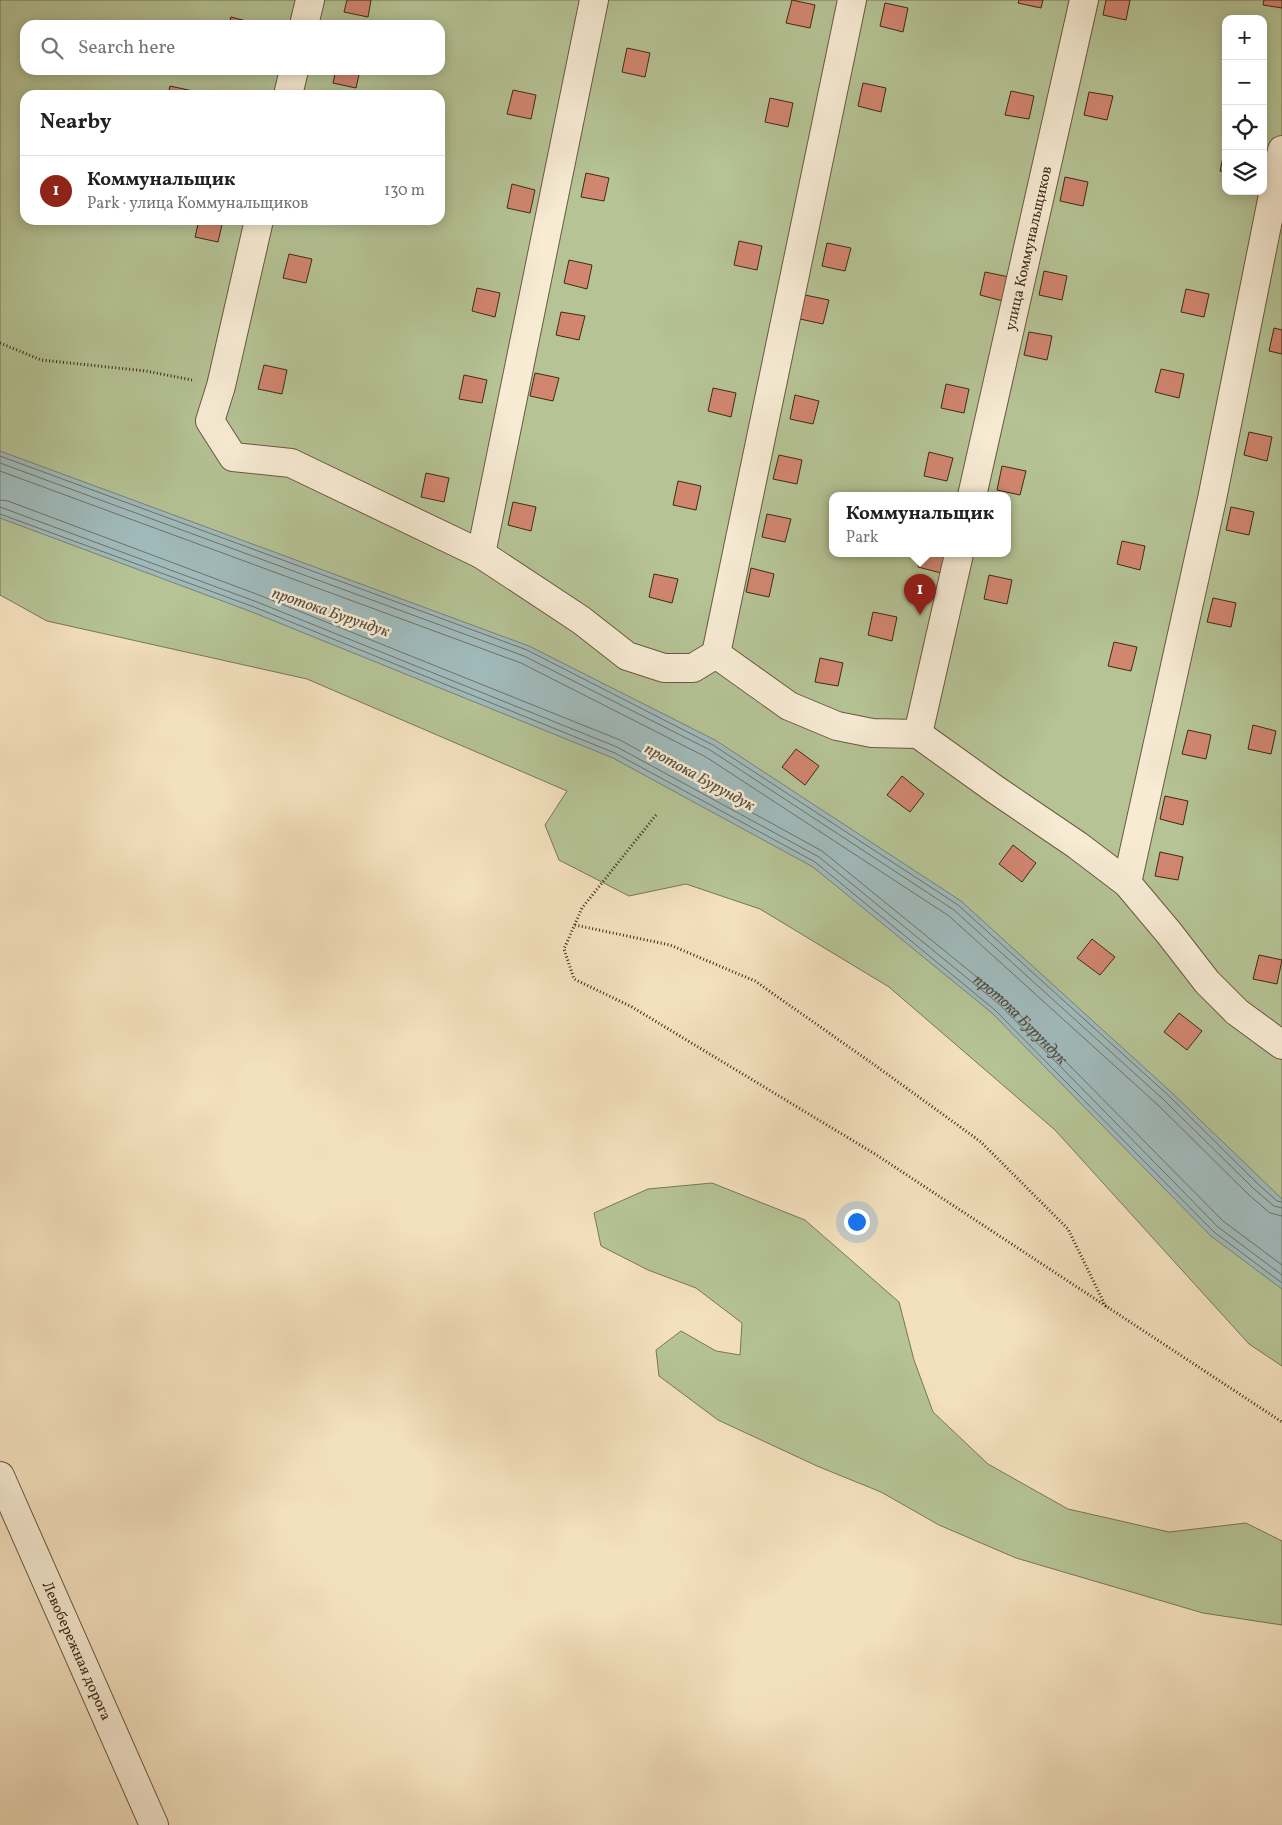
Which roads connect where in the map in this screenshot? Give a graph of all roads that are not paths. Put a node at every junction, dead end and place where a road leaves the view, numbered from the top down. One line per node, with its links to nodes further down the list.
1 (310, 0): 5 (street)
2 (594, 0): 11 (street)
3 (852, 0): 13 (street)
4 (1084, 0): 10 (street, улица Коммунальщиков)
5 (305, 20)
6 (293, 75): 7 (street)
7 (289, 90)
8 (1282, 150): 15 (street)
9 (258, 225): 11 (street)
10 (973, 492)
11 (481, 554): 13 (street)
12 (958, 557): 14 (street)
13 (716, 654): 14 (street)
14 (918, 734): 15 (street)
15 (1127, 883): 16 (street)
16 (1282, 1045)
17 (0, 1476): 18 (street, Левобережная дорога)
18 (154, 1825)

